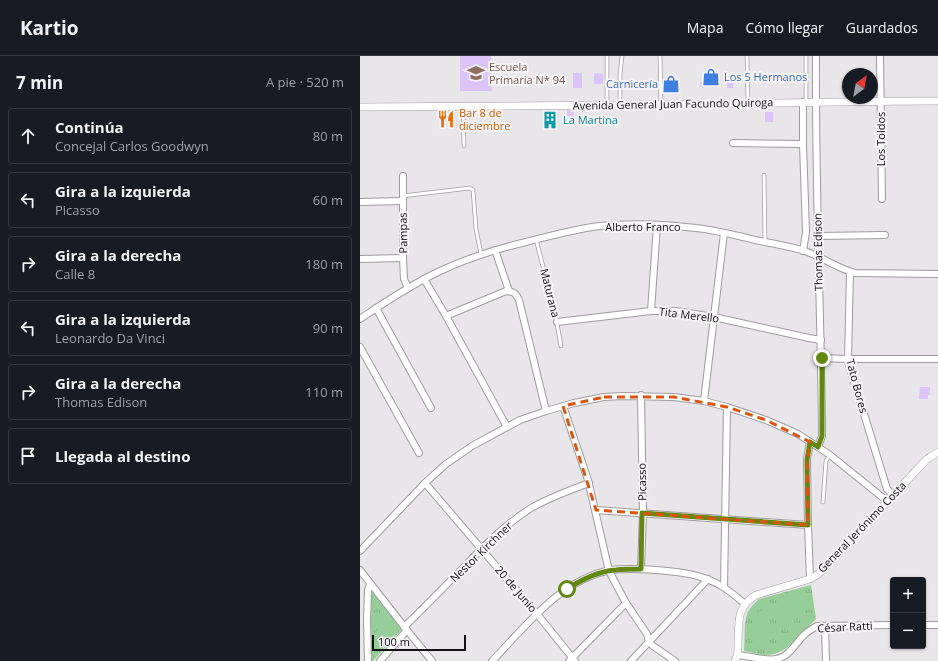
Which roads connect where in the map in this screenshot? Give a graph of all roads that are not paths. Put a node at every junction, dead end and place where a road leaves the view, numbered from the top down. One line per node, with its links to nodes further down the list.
1 (607, 56): 14 (lane)
2 (622, 56): 15 (lane)
3 (660, 56): 13 (lane)
4 (747, 56): 12 (lane)
5 (806, 56): 10 (lane)
6 (816, 56): 11 (street, Thomas Edison)
7 (880, 56): 8 (street, Los Toldos)
8 (881, 101): 9 (street, Avenida General Juan Facundo Quiroga); 11 (street, Avenida General Juan Facundo Quiroga); 24 (street, Los Toldos)
9 (938, 101)
10 (805, 102): 11 (street, Avenida General Juan Facundo Quiroga); 12 (street, Avenida General Juan Facundo Quiroga); 19 (street, Thomas Edison)
11 (816, 102): 29 (street, Thomas Edison)
12 (748, 103): 13 (street, Avenida General Juan Facundo Quiroga)
13 (661, 104): 15 (street, Avenida General Juan Facundo Quiroga)
14 (607, 105): 15 (street, Avenida General Juan Facundo Quiroga); 17 (street, Avenida General Juan Facundo Quiroga)
15 (620, 105)
16 (360, 107): 17 (street, Avenida General Juan Facundo Quiroga)
17 (462, 107): 20 (lane)
18 (733, 143): 19 (street)
19 (803, 144): 33 (street, Thomas Edison)
20 (464, 146)
21 (764, 175): 31 (lane)
22 (403, 176): 23 (street, Pampas)
23 (402, 198): 25 (street); 34 (lane); 36 (street, Pampas)
24 (882, 199)
25 (360, 202)
26 (657, 225): 27 (street, Alberto Franco); 30 (street, Alberto Franco); 44 (street)
27 (724, 233): 31 (street, Alberto Franco); 46 (street)
28 (885, 235): 29 (street)
29 (818, 236): 35 (street, Thomas Edison)
30 (536, 239): 32 (street, Alberto Franco); 48 (lane, Maturana)
31 (765, 242): 33 (street, Alberto Franco)
32 (495, 250): 34 (street, Alberto Franco); 42 (street)
33 (803, 251): 35 (street, Alberto Franco)
34 (481, 254): 40 (street, Alberto Franco)
35 (818, 256): 38 (street, Alberto Franco); 49 (street, Thomas Edison)
36 (403, 258): 37 (street); 41 (street, Pampas)
37 (360, 259)
38 (850, 272): 39 (street, Alberto Franco); 53 (street, Tato Bores)
39 (938, 274)
40 (424, 279): 41 (street, Alberto Franco); 45 (street)
41 (408, 288): 43 (street, Alberto Franco)
42 (508, 291): 45 (street); 60 (street)
43 (376, 308): 47 (street, Alberto Franco); 59 (street)
44 (651, 311): 46 (street, Tita Merello); 48 (street, Tita Merello)
45 (446, 316): 61 (street)
46 (714, 317): 49 (street, Tita Merello); 56 (street)
47 (360, 319)
48 (557, 322): 50 (lane, Maturana)
49 (821, 340): 52 (street, Thomas Edison)
50 (561, 346)
51 (360, 347): 65 (street)
52 (822, 358): 53 (street); 63 (street, Thomas Edison)
53 (848, 359): 54 (street); 69 (street, Tato Bores)
54 (938, 359)
55 (641, 395): 56 (street); 57 (street); 73 (street, Picasso)
56 (704, 401): 58 (street)
57 (563, 406): 60 (street); 68 (street)
58 (727, 407): 62 (street); 74 (street)
59 (431, 408)
60 (546, 411): 61 (street)
61 (507, 427): 67 (street)
62 (810, 442): 63 (street); 75 (street)
63 (818, 447): 66 (street)
64 (938, 452): 69 (street, General Jerónimo Costa)
65 (419, 453)
66 (830, 455): 70 (street); 71 (lane)
67 (425, 483): 76 (street, 20 de Junio); 77 (street)
68 (589, 483): 72 (street); 76 (street, Nestor Kirchner)
69 (893, 495): 70 (street, General Jerónimo Costa)
70 (887, 501): 81 (street, General Jerónimo Costa)
71 (823, 502)
72 (596, 510): 73 (street); 80 (street)
73 (642, 513): 74 (street); 78 (street, Picasso)
74 (726, 519): 75 (street); 84 (street)
75 (808, 525): 81 (street)
76 (481, 548): 87 (street, 20 de Junio); 92 (street, Nestor Kirchner)
77 (360, 551)
78 (641, 569): 80 (street); 82 (street)
79 (360, 570): 83 (street)
80 (609, 571): 85 (street); 87 (street)
81 (810, 578): 86 (street, General Jerónimo Costa)
82 (708, 579): 84 (street); 93 (street)
83 (370, 584): 92 (street); 97 (street)
84 (724, 587): 86 (street)
85 (626, 603): 93 (street); 95 (street)
86 (745, 604): 94 (street)
87 (537, 614): 95 (street, 20 de Junio); 100 (street)
88 (890, 625): 91 (street, César Ratti)
89 (926, 625): 90 (street)
90 (938, 625)
91 (825, 626): 96 (street, César Ratti); 103 (street)
92 (405, 628): 98 (street, Nestor Kirchner); 99 (street)
93 (649, 642): 101 (street); 102 (street)
94 (736, 658): 96 (street, César Ratti)
95 (572, 660)
96 (768, 660)
97 (368, 661)
98 (380, 661)
99 (432, 661)
100 (492, 661)
101 (631, 661)
102 (675, 661)
103 (826, 661)

